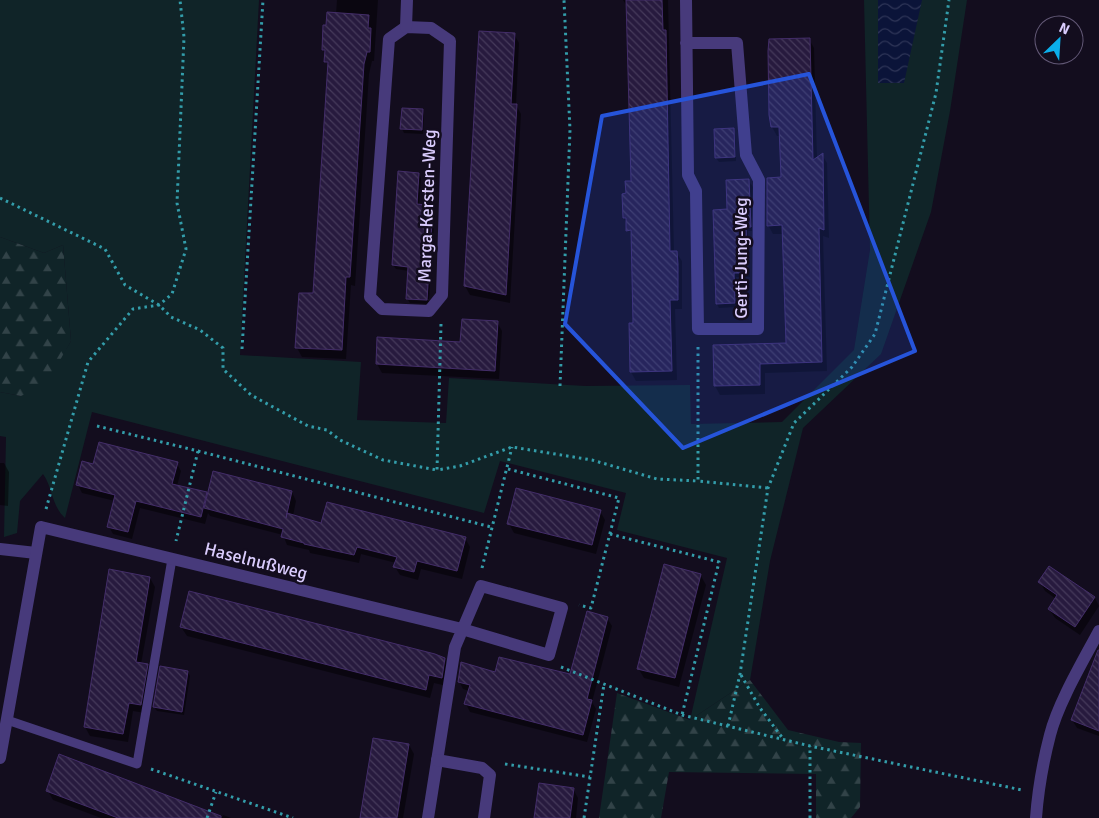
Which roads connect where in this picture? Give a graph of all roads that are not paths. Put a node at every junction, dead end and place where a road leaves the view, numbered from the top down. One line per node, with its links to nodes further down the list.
1 (407, 0): 3 (street)
2 (686, 0): 4 (street)
3 (406, 27): 3 (street, Marga-Kersten-Weg)
4 (686, 44): 4 (street, Gerti-Jung-Weg)
5 (0, 549): 6 (street)
6 (36, 553): 7 (street, Haselnußweg); 10 (street)
7 (172, 558): 8 (street, Haselnußweg); 10 (lane)
8 (462, 629): 8 (street, Haselnußweg); 12 (street)
9 (1099, 631): 15 (street)
10 (7, 720): 11 (street)
11 (0, 758)
12 (437, 760): 13 (street); 14 (street)
13 (428, 818)
14 (484, 818)
15 (1036, 818)

